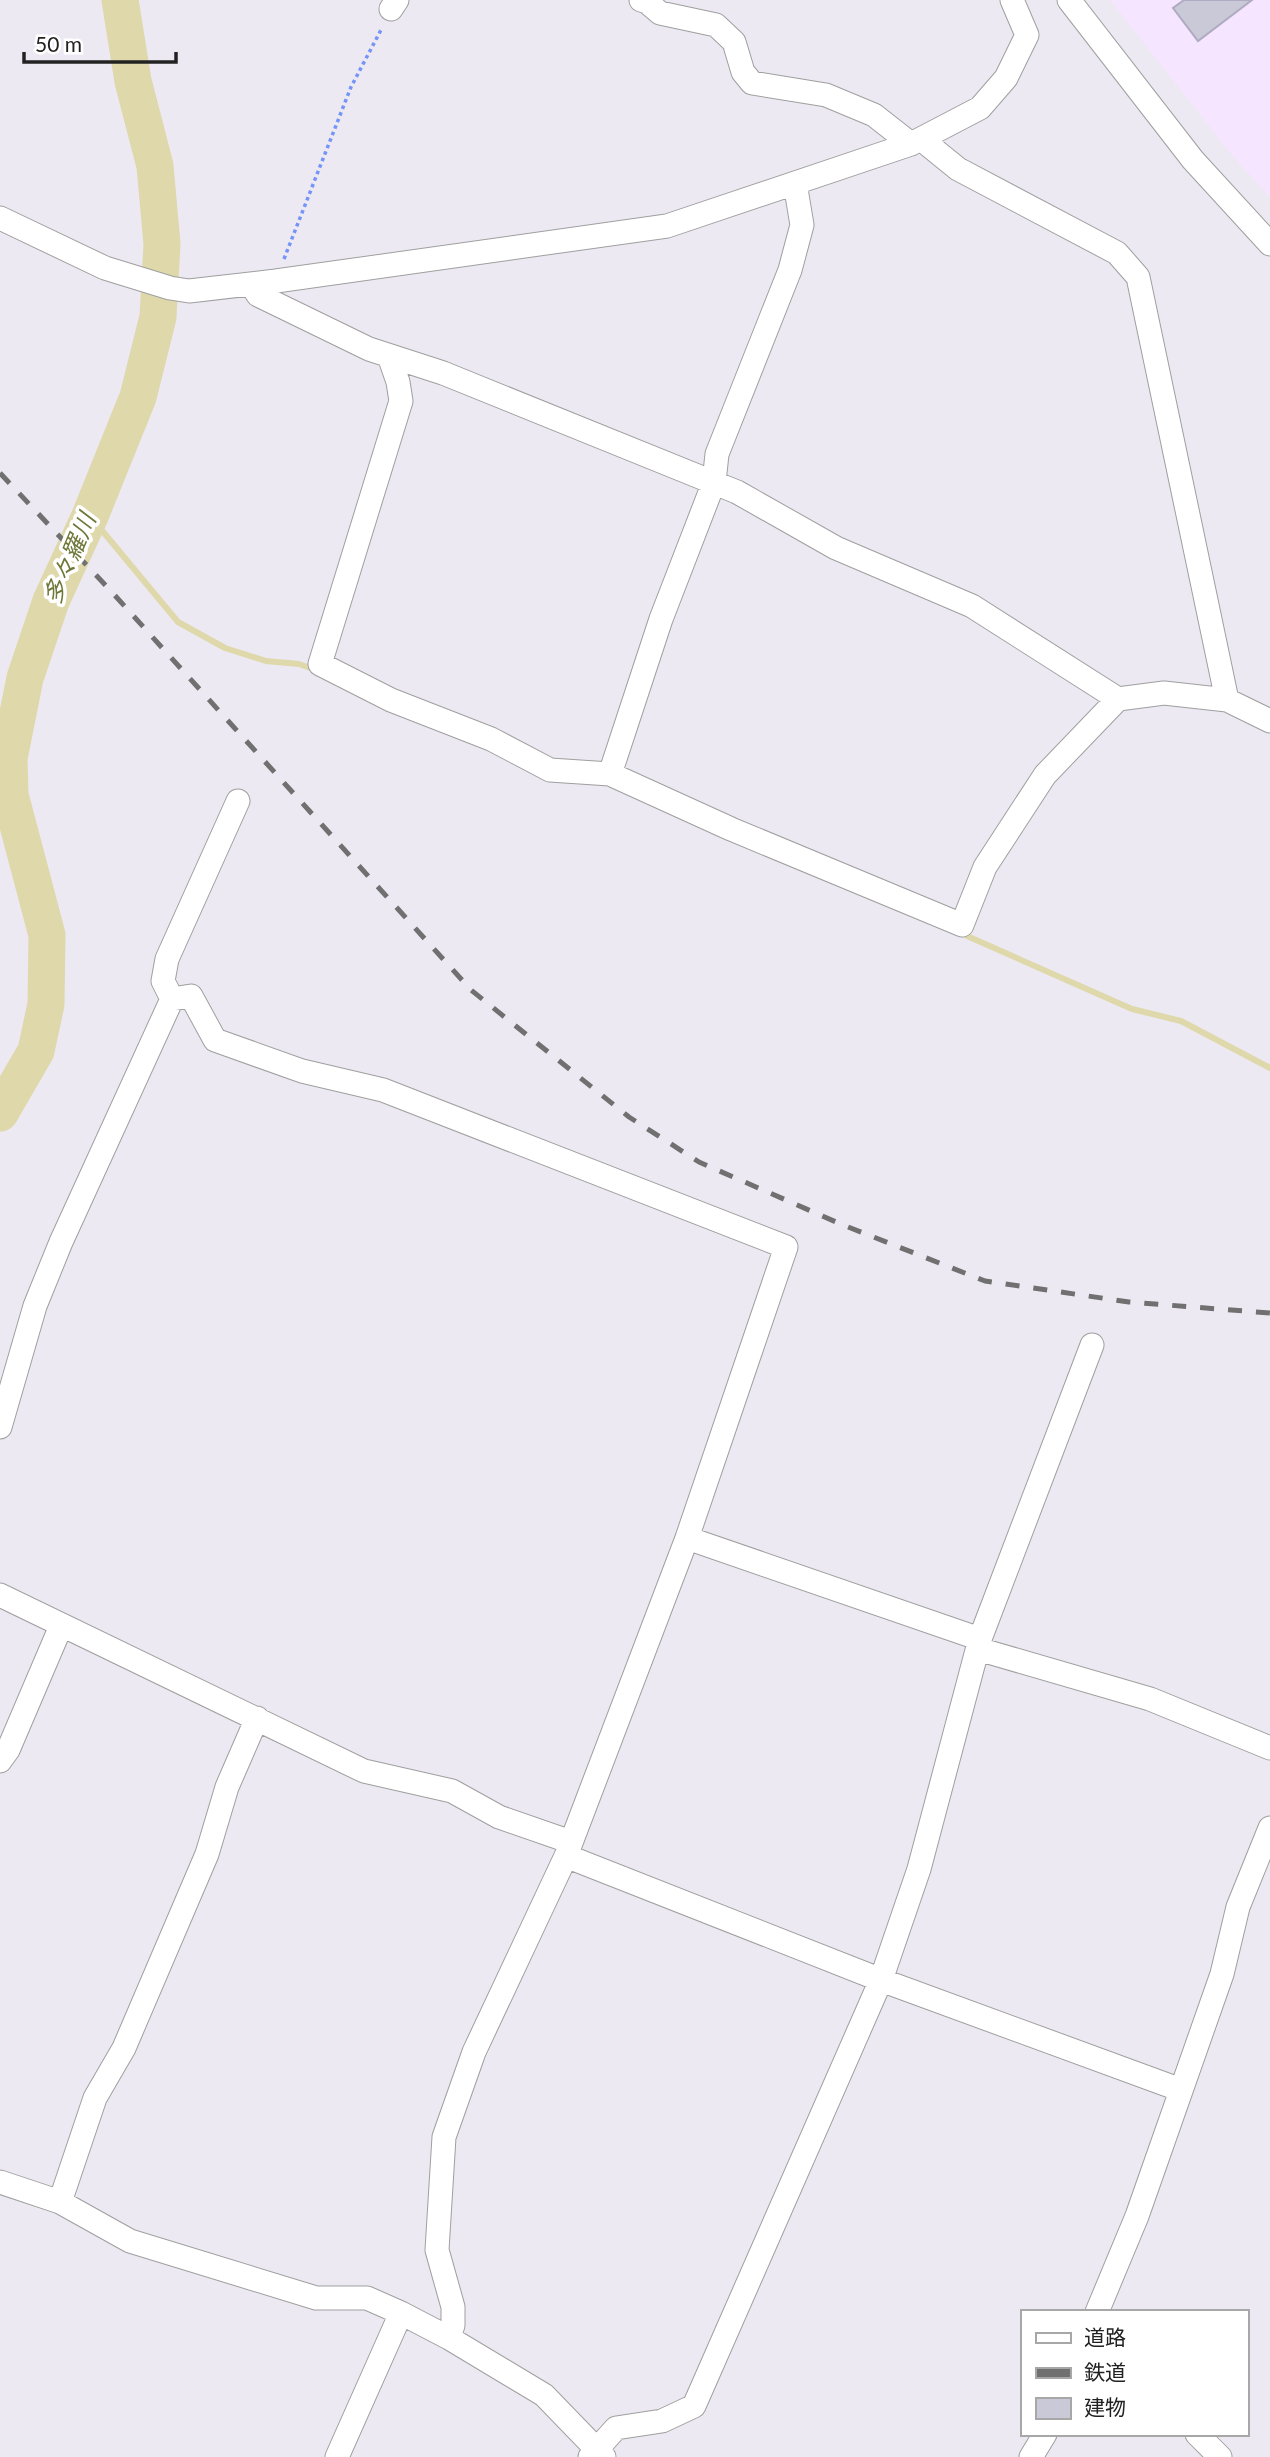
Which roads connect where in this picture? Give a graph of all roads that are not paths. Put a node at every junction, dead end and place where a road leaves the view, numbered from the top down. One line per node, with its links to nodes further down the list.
1 (641, 0): 4 (street)
2 (1012, 0): 4 (street)
3 (1069, 0): 7 (street)
4 (916, 141): 5 (street); 12 (street)
5 (795, 183): 8 (street); 10 (street)
6 (0, 218): 8 (street)
7 (1270, 244)
8 (251, 284): 9 (street)
9 (389, 356): 10 (street); 14 (street)
10 (714, 482): 11 (street); 14 (street)
11 (1118, 699): 12 (street); 14 (street)
12 (1227, 700): 13 (street)
13 (1270, 721)
14 (610, 774)
15 (238, 801): 16 (street)
16 (172, 999): 18 (street); 19 (street)
17 (1091, 1345): 22 (street)
18 (0, 1427)
19 (687, 1538): 22 (street); 27 (street)
20 (0, 1595): 21 (street)
21 (61, 1626): 23 (street); 25 (street)
22 (979, 1644): 24 (street); 28 (street)
23 (257, 1718): 27 (street); 31 (street)
24 (1270, 1748)
25 (0, 1761)
26 (1270, 1828): 29 (street)
27 (568, 1849): 28 (street); 34 (street)
28 (881, 1980): 29 (street); 37 (street)
29 (1181, 2090): 32 (street)
30 (0, 2182): 31 (street)
31 (60, 2202): 33 (street)
32 (1098, 2310)
33 (401, 2313): 34 (street); 38 (street)
34 (449, 2338): 37 (street)
35 (1044, 2436): 39 (street)
36 (1199, 2436): 40 (street)
37 (597, 2454)
38 (337, 2457)
39 (1031, 2457)
40 (1220, 2457)

